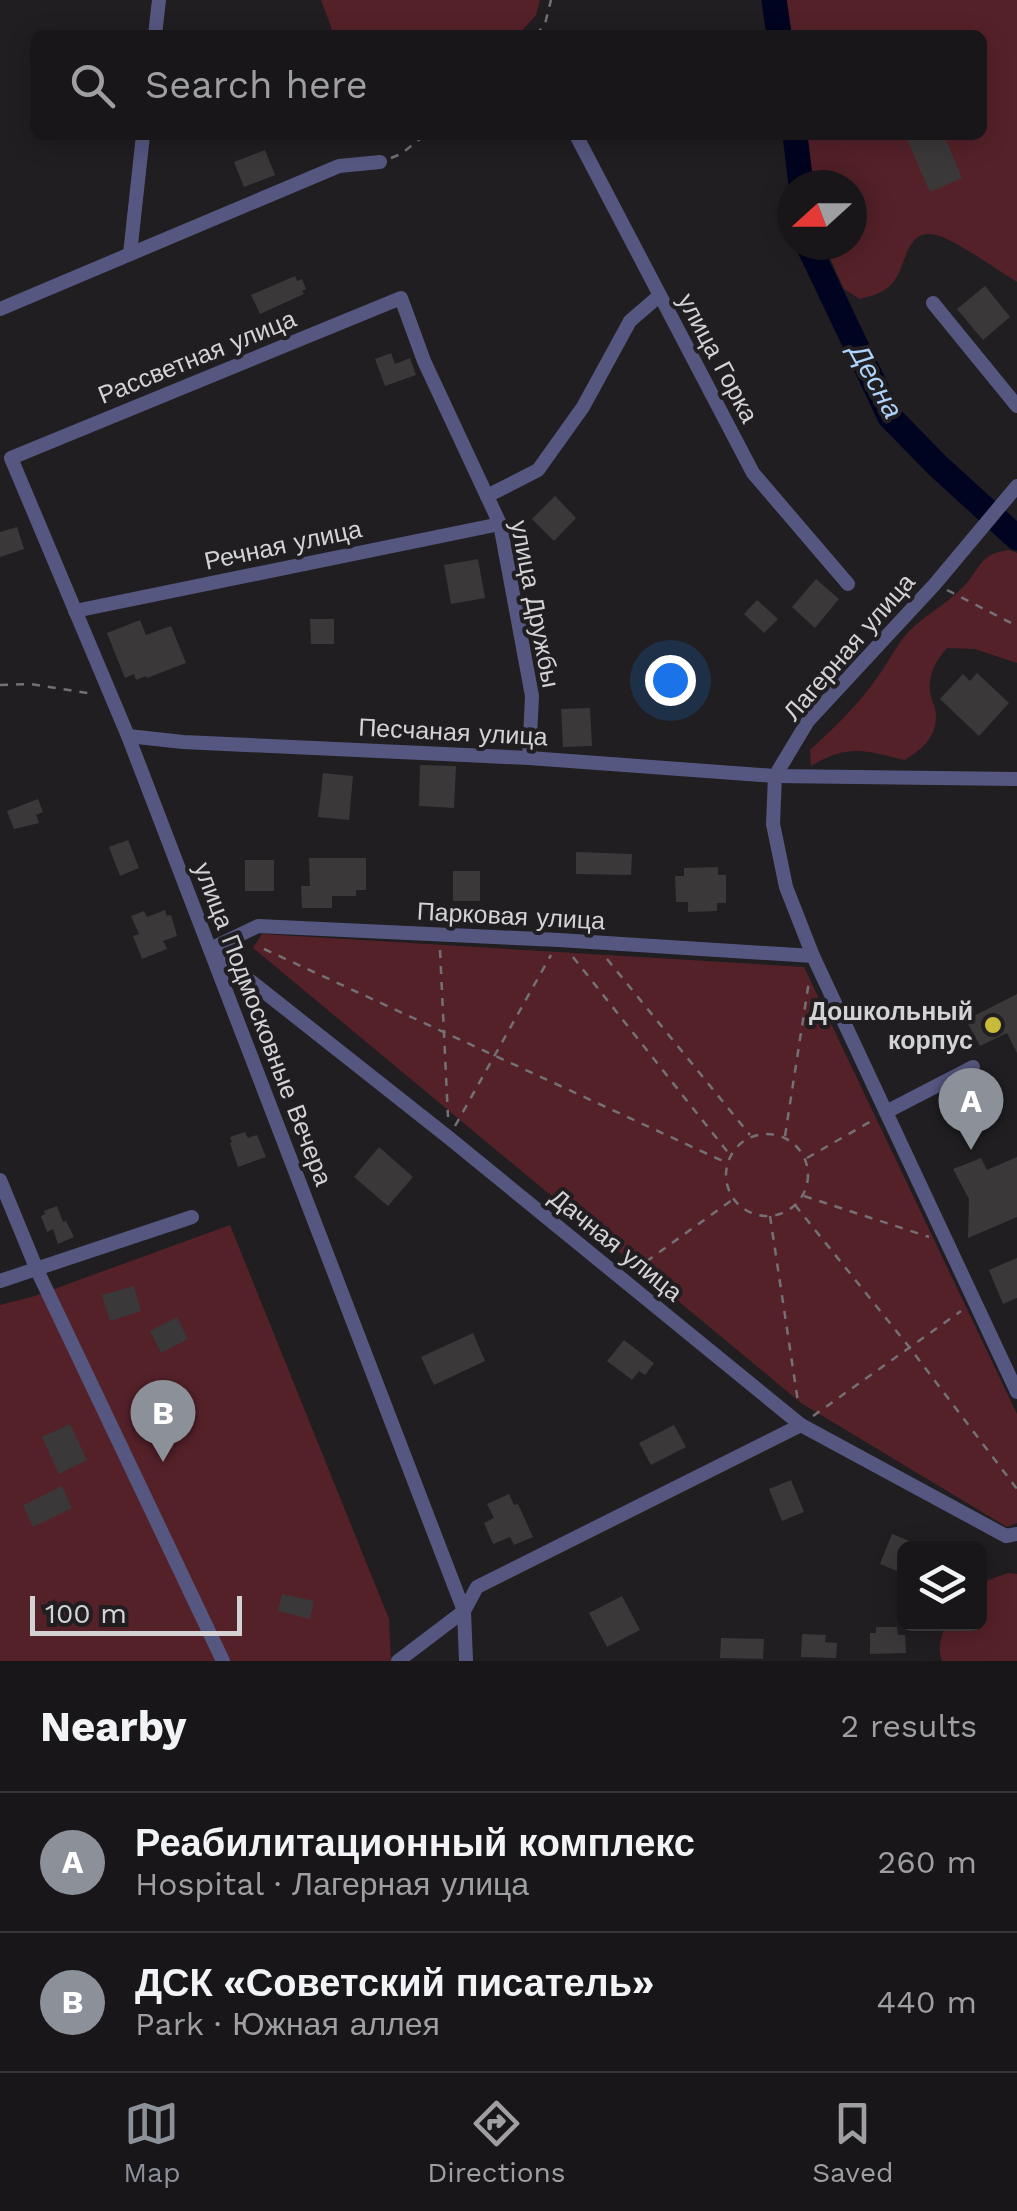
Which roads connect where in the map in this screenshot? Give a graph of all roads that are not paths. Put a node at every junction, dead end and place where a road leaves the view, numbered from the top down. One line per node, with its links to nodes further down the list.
1 (159, 0): 2 (street)
2 (156, 30)
3 (143, 140): 6 (street)
4 (579, 140): 7 (street, улица Горка)
5 (380, 162): 6 (street)
6 (130, 254): 10 (street)
7 (659, 296): 14 (street); 16 (street, улица Горка)
8 (401, 298): 12 (street, Рассветная улица); 14 (street, улица Дружбы)
9 (933, 303): 11 (street)
10 (0, 309)
11 (1017, 406)
12 (11, 458): 17 (street, улица Подмосковные Вечера)
13 (1017, 486): 20 (street, Лагерная улица)
14 (487, 496): 15 (street, улица Дружбы)
15 (500, 524): 17 (street, Речная улица); 19 (street, улица Дружбы)
16 (848, 584)
17 (74, 611): 18 (street, улица Подмосковные Вечера)
18 (128, 736): 19 (street, Песчаная улица); 22 (street, улица Подмосковные Вечера)
19 (530, 758): 20 (street, Песчаная улица)
20 (775, 776): 21 (street, Песчаная улица); 23 (street, Лагерная улица)
21 (1017, 779)
22 (210, 949): 23 (street, Парковая улица); 31 (street, Дачная улица); 33 (street, улица Подмосковные Вечера)
23 (813, 956): 25 (street, Лагерная улица)
24 (972, 1067): 25 (street)
25 (886, 1112): 30 (street, Лагерная улица)
26 (0, 1180): 28 (street)
27 (192, 1217): 28 (street)
28 (40, 1276): 29 (street); 34 (street)
29 (0, 1281)
30 (1017, 1392)
31 (801, 1425): 32 (street, Дачная улица); 33 (street)
32 (1017, 1534)
33 (464, 1610): 35 (street); 36 (street)
34 (223, 1661)
35 (398, 1661)
36 (466, 1661)

